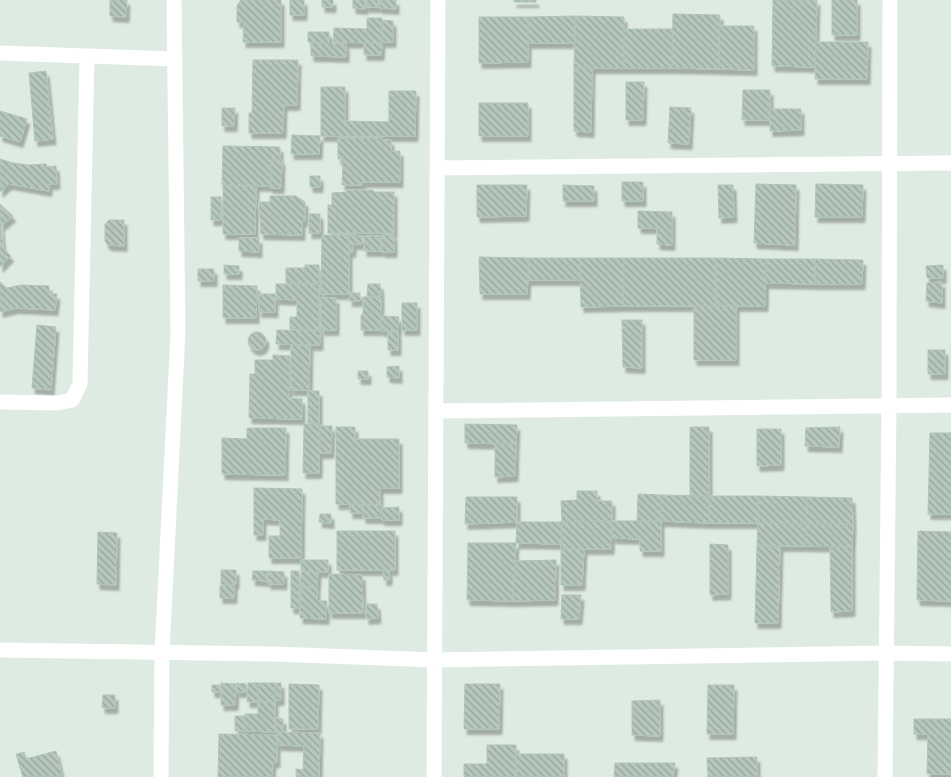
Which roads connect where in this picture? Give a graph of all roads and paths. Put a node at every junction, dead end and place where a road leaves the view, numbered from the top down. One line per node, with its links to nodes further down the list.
1 (174, 0): 6 (street)
2 (438, 0): 9 (street)
3 (890, 0): 7 (street)
4 (0, 53): 5 (street)
5 (87, 56): 6 (street); 10 (street)
6 (175, 59): 15 (street)
7 (890, 162): 8 (street); 9 (street); 11 (street)
8 (951, 163)
9 (437, 168): 13 (street)
10 (0, 402)
11 (889, 405): 12 (street); 13 (street); 16 (street)
12 (951, 405)
13 (436, 411): 18 (street)
14 (0, 650): 15 (street)
15 (162, 653): 18 (street); 19 (street)
16 (885, 653): 17 (street); 18 (street); 21 (street)
17 (951, 654)
18 (435, 660): 20 (street)
19 (161, 777)
20 (434, 777)
21 (884, 777)

